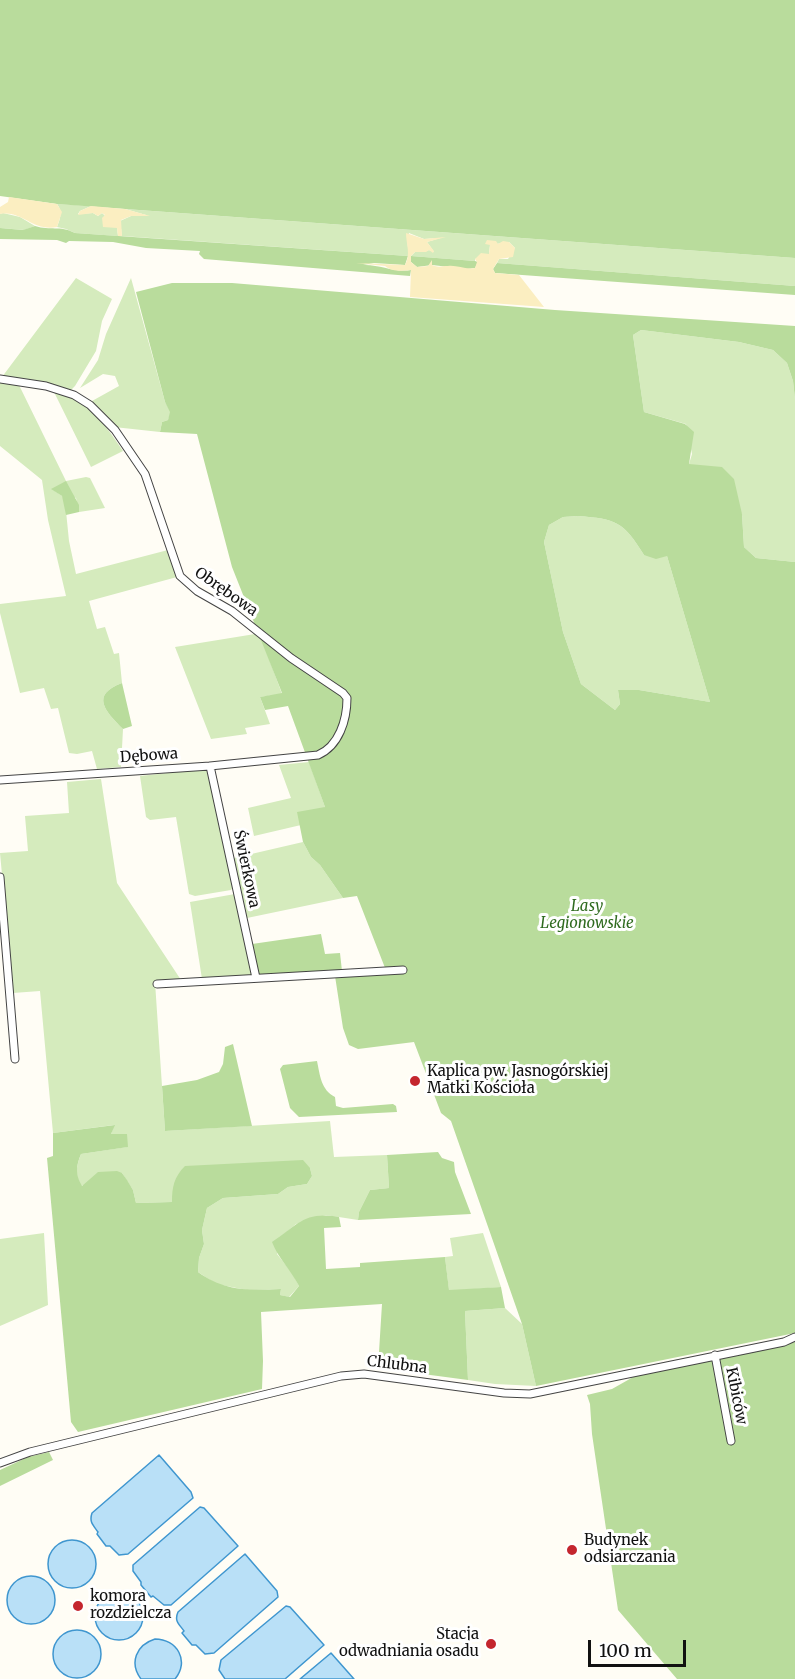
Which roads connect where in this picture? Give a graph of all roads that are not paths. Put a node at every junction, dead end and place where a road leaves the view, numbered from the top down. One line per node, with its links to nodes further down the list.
1 (0, 380): 2 (street, Obrębowa)
2 (299, 757): 3 (street, Dębowa)
3 (210, 766): 4 (street, Dębowa); 7 (street, Świerkowa)
4 (0, 780)
5 (0, 877): 9 (street)
6 (403, 970): 7 (street)
7 (256, 978): 8 (street)
8 (157, 984)
9 (15, 1059)
10 (795, 1337): 11 (street, Chlubna)
11 (715, 1355): 12 (street, Kibiców); 13 (street, Chlubna)
12 (731, 1441)
13 (0, 1463)

